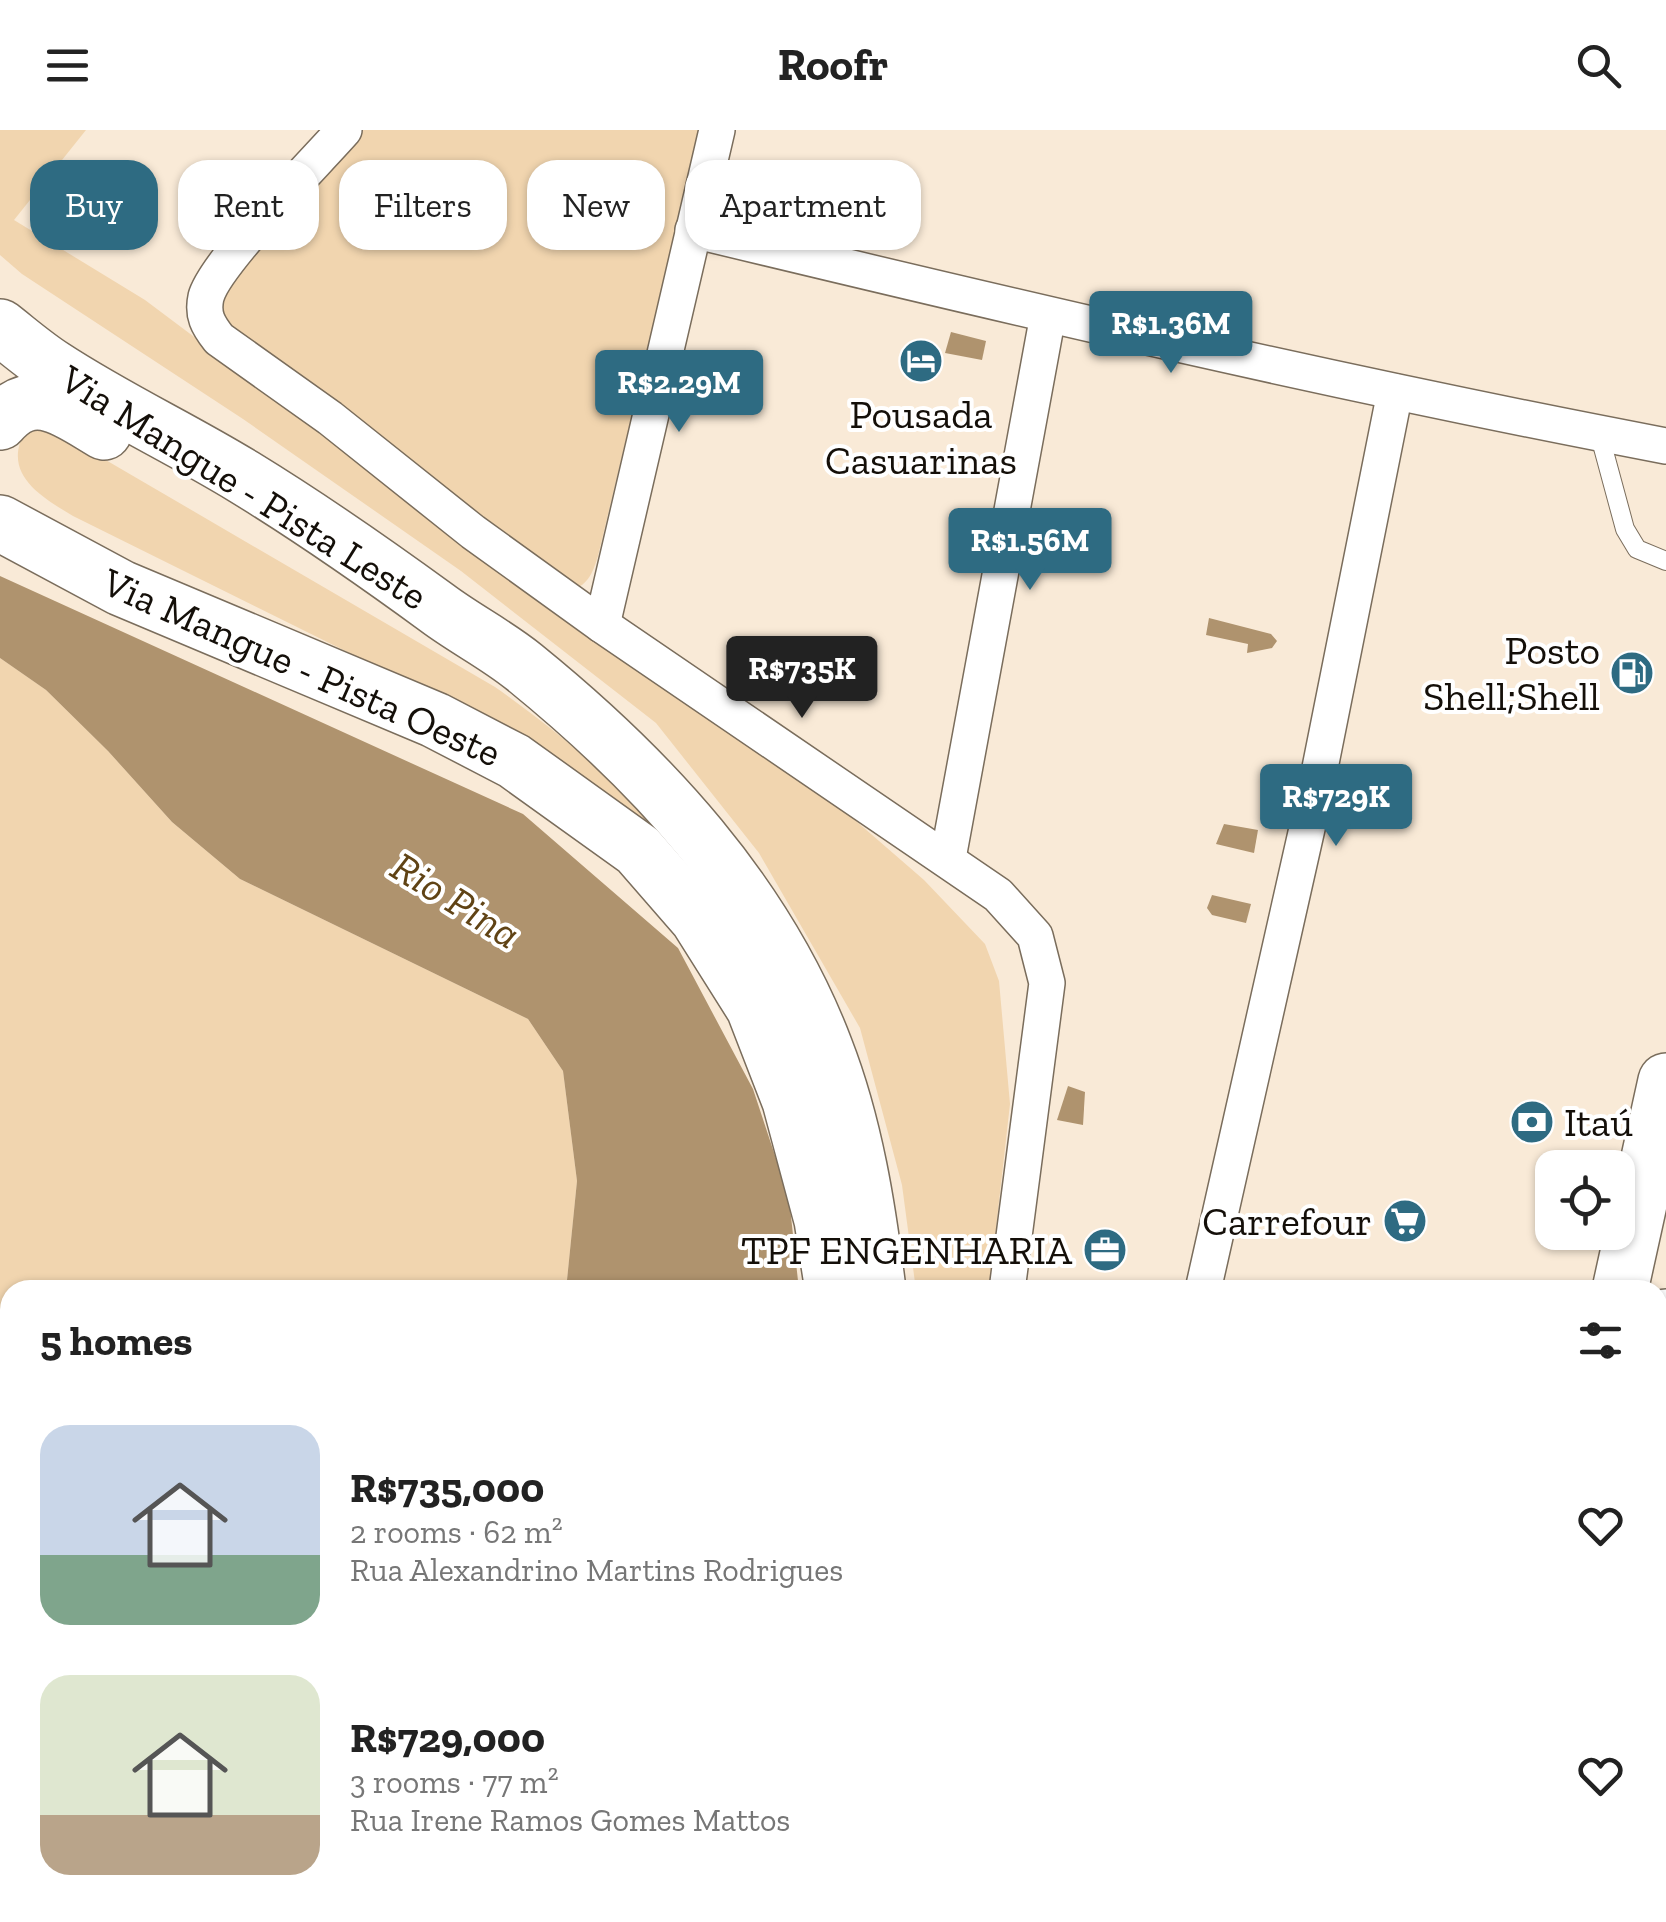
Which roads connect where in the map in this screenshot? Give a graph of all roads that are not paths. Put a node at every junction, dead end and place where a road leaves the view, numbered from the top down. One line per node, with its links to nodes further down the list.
1 (344, 130): 15 (street)
2 (717, 130): 3 (street)
3 (710, 160)
4 (688, 250): 15 (street)
5 (777, 250): 6 (street)
6 (1048, 315): 8 (street); 18 (street)
7 (0, 327): 17 (main road, Via Mangue - Pista Leste)
8 (1395, 392): 10 (street); 23 (street)
9 (0, 422): 17 (main road)
10 (1599, 433): 11 (street); 14 (lane)
11 (1666, 446)
12 (0, 496): 16 (main road)
13 (0, 523): 16 (main road, Via Mangue - Pista Oeste)
14 (1666, 561)
15 (602, 626): 18 (street)
16 (231, 633): 20 (main road, Via Mangue - Pista Oeste)
17 (536, 678): 21 (main road, Via Mangue - Pista Leste)
18 (948, 858): 22 (street)
19 (1666, 1081): 24 (main road)
20 (831, 1280)
21 (877, 1280)
22 (1008, 1280)
23 (1205, 1280)
24 (1622, 1280)

